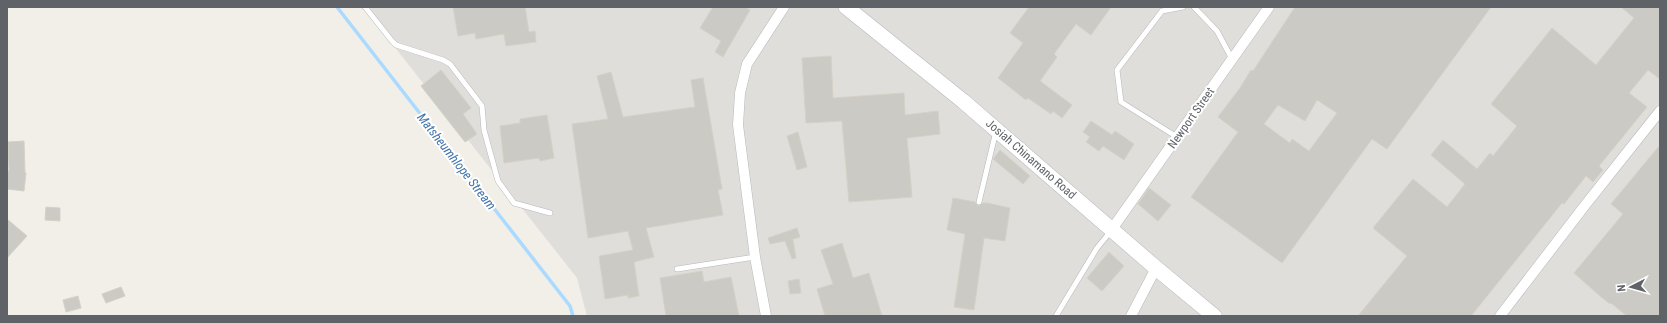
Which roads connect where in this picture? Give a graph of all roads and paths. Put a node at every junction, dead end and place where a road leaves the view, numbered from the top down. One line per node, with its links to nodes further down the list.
1 (364, 7): 12 (lane)
2 (784, 7): 14 (street)
3 (846, 7): 9 (street, Josiah Chinamano Road)
4 (1183, 7): 10 (lane)
5 (1194, 7): 7 (lane)
6 (1269, 7): 7 (street, Newport Street)
7 (1232, 60): 10 (street, Newport Street)
8 (1660, 111): 21 (street)
9 (996, 129): 11 (lane); 13 (street, Josiah Chinamano Road)
10 (1177, 137): 13 (street, Newport Street)
11 (979, 202)
12 (550, 213)
13 (1112, 229): 15 (street, Josiah Chinamano Road); 18 (lane)
14 (754, 257): 16 (lane); 17 (street)
15 (1156, 268): 19 (street); 20 (street, Josiah Chinamano Road)
16 (677, 269)
17 (766, 316)
18 (1056, 316)
19 (1131, 316)
20 (1214, 316)
21 (1500, 316)

